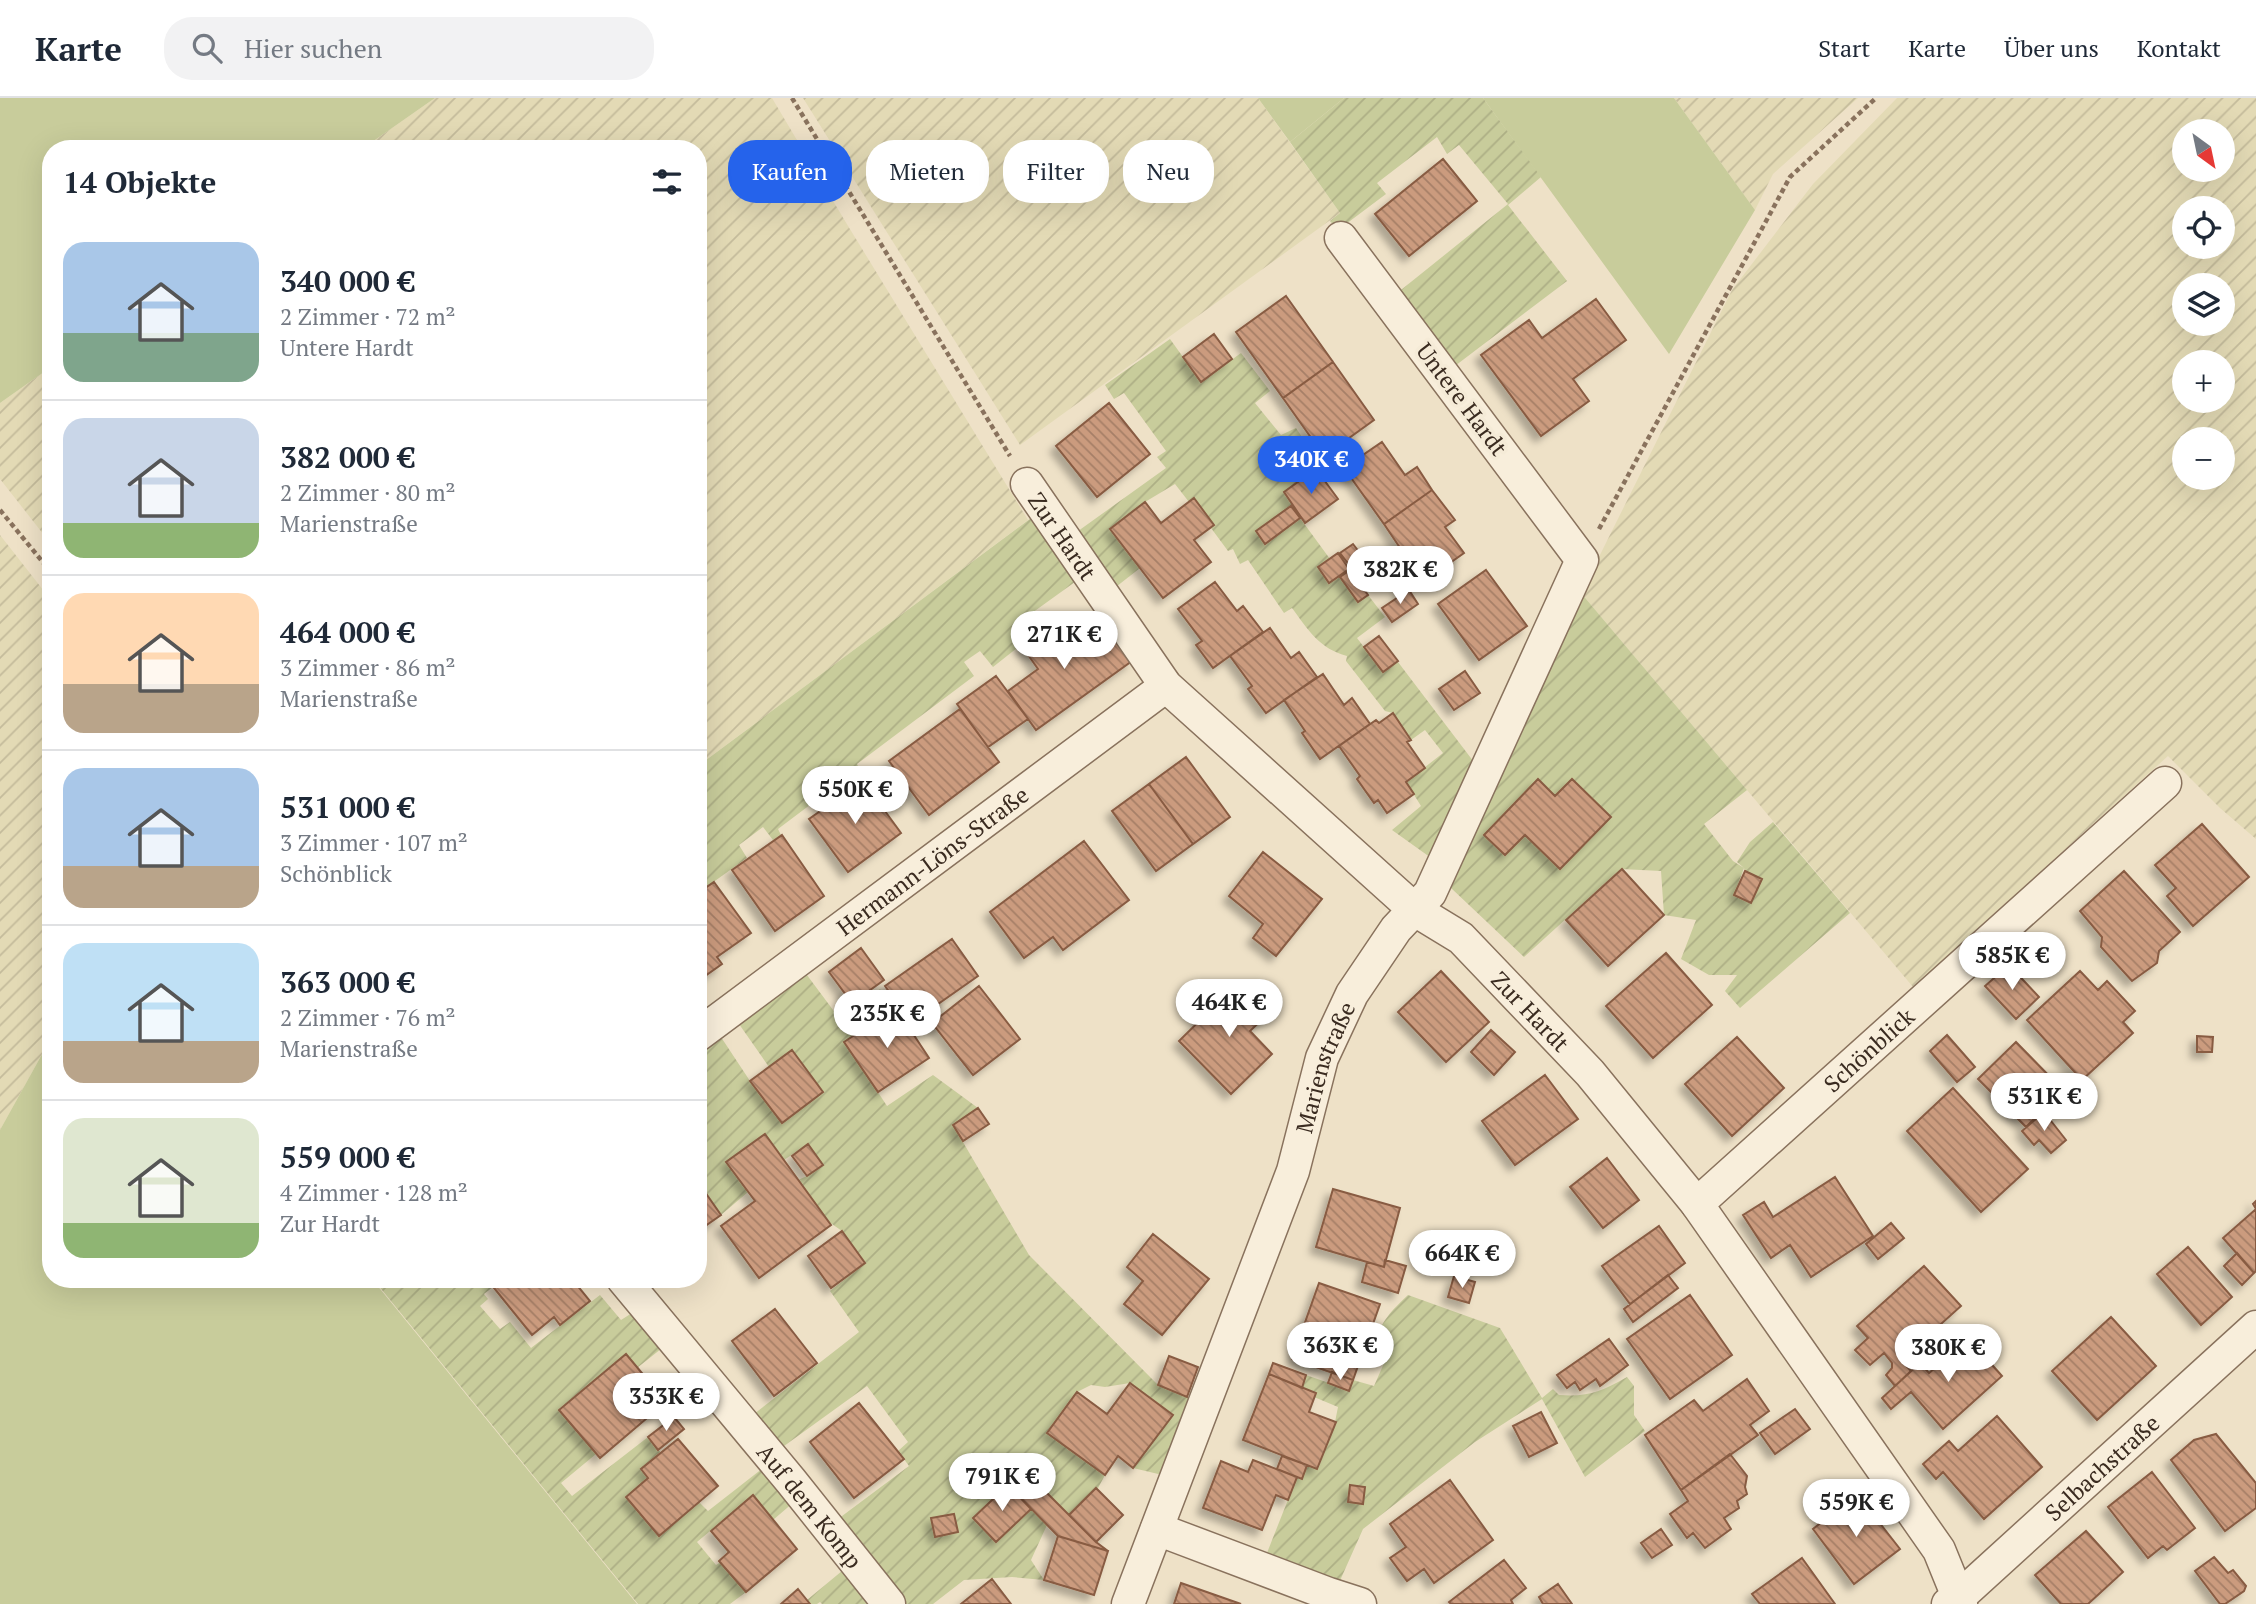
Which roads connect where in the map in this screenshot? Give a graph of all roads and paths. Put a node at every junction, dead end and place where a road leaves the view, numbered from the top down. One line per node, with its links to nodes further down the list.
1 (792, 98): 4 (path)
2 (1876, 98): 6 (path)
3 (1341, 238): 6 (street, Untere Hardt)
4 (1027, 484): 8 (street, Zur Hardt)
5 (0, 510): 7 (path)
6 (1582, 560): 10 (street, Marienstraße)
7 (42, 561)
8 (1166, 686): 10 (street, Zur Hardt); 11 (street, Hermann-Löns-Straße)
9 (2165, 783): 12 (street, Schönblick)
10 (1415, 910): 12 (street, Zur Hardt); 15 (street, Marienstraße)
11 (707, 1028)
12 (1697, 1204): 16 (street, Zur Hardt)
13 (631, 1288): 17 (street, Auf dem Komp)
14 (2256, 1327): 16 (street, Selbachstraße)
15 (1157, 1529): 18 (street, Marienstraße); 19 (street)
16 (1956, 1602)
17 (889, 1604)
18 (1128, 1604)
19 (1360, 1604)

